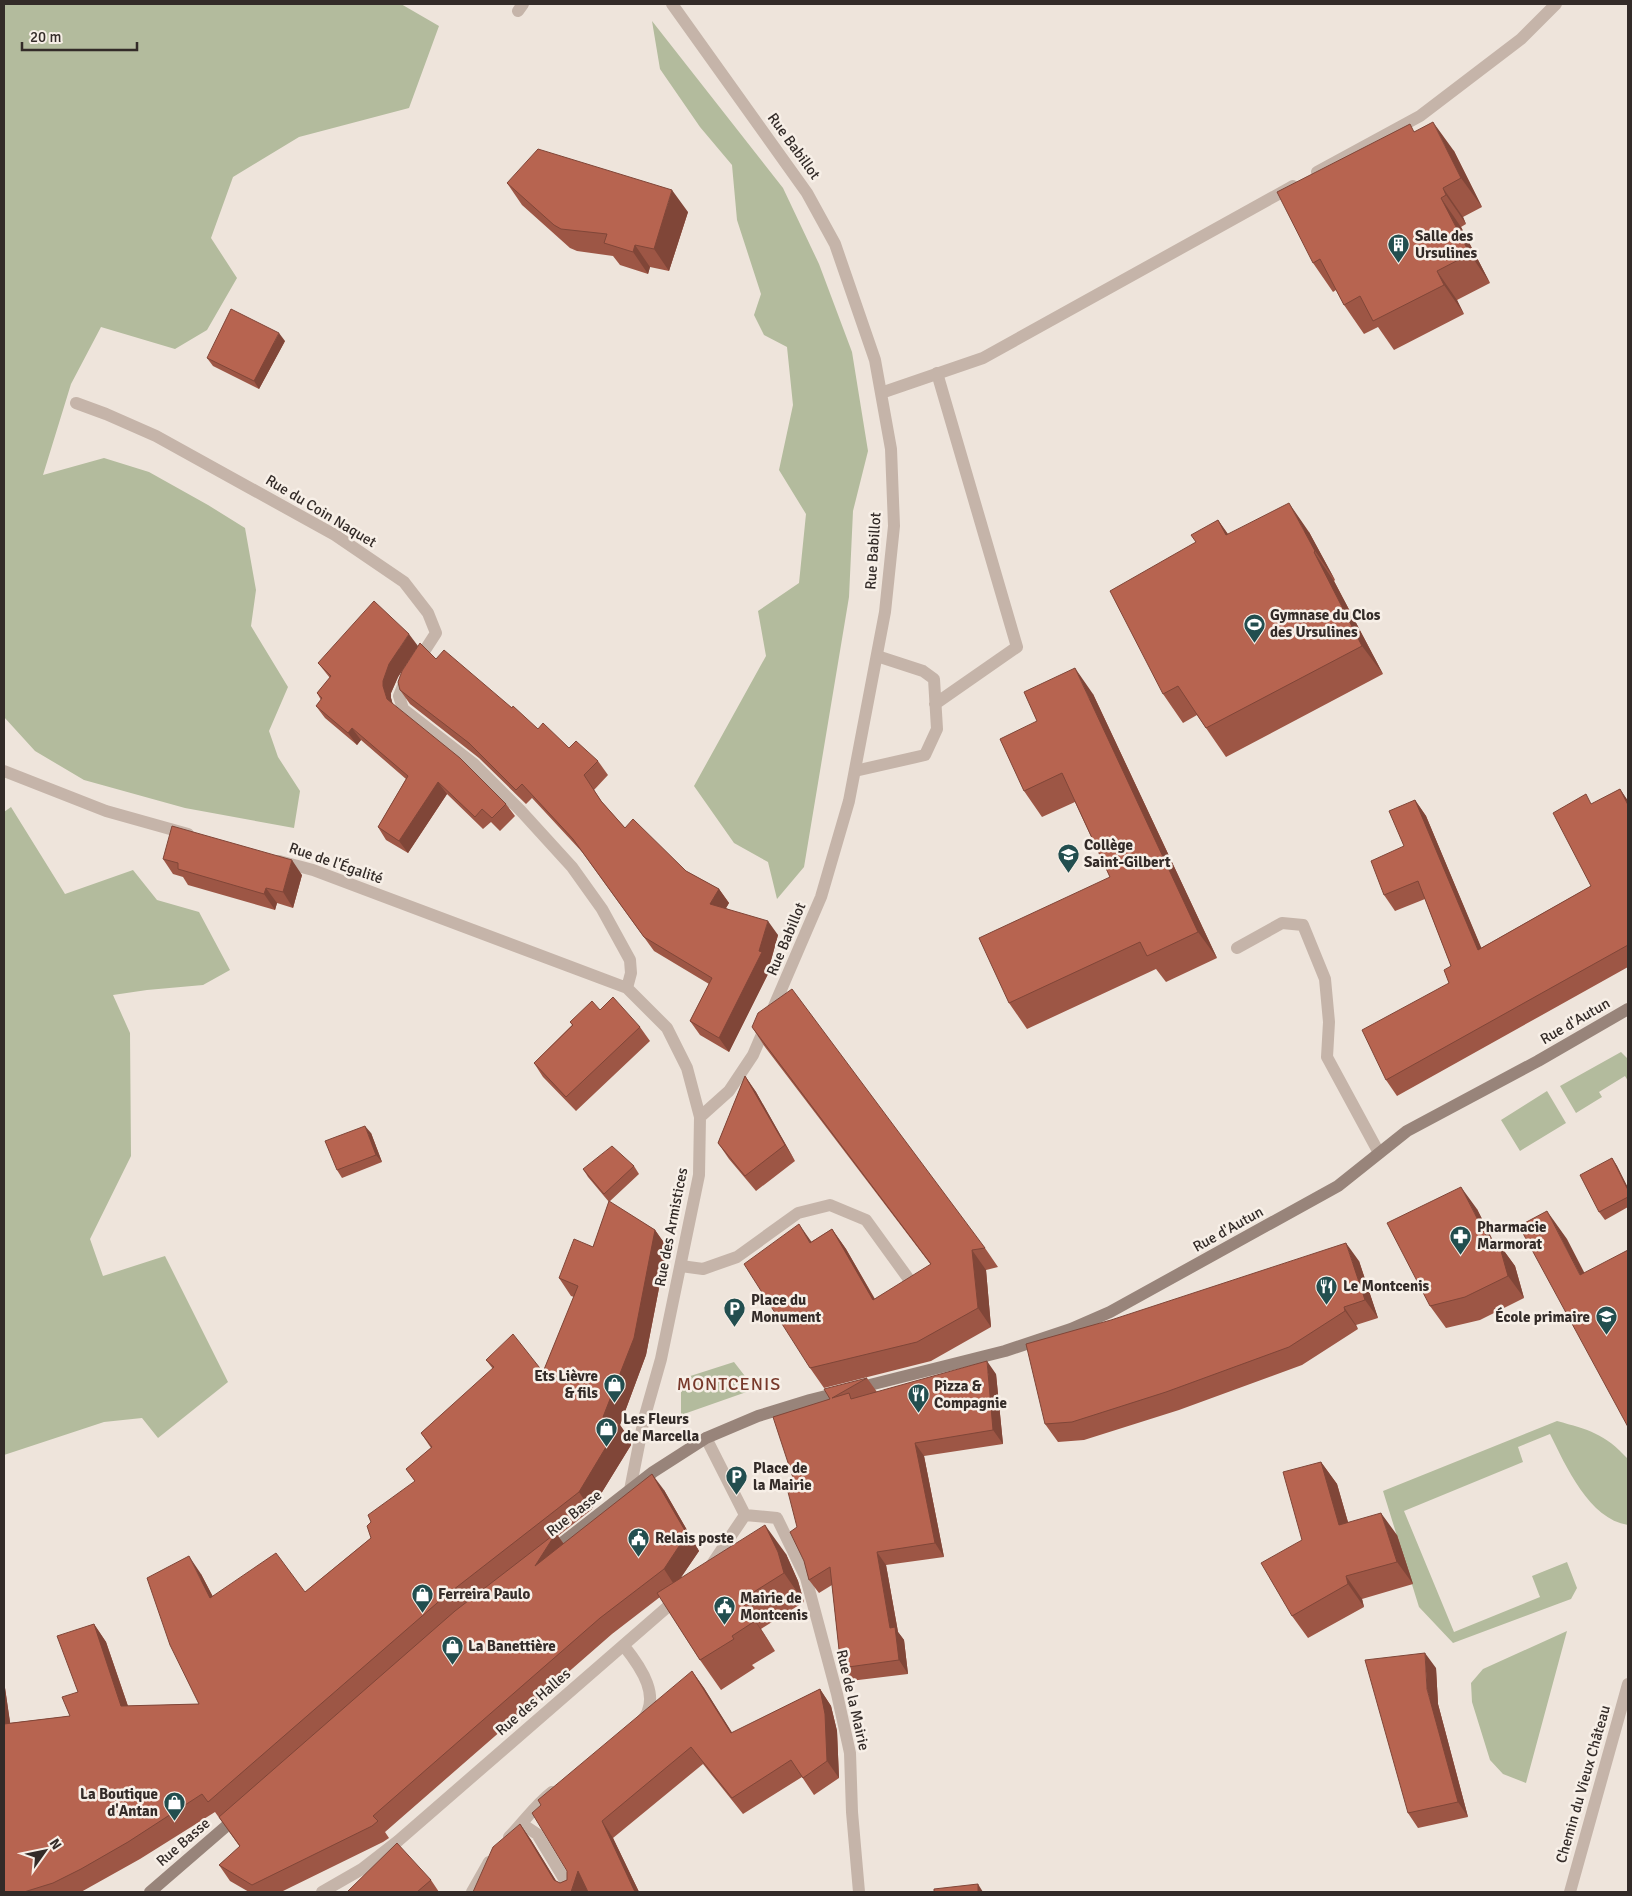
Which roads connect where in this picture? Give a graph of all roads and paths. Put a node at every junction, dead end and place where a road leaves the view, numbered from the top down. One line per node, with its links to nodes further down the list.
1 (672, 4): 4 (street, Rue Babillot)
2 (1556, 4): 3 (street)
3 (937, 373): 4 (street); 7 (street)
4 (881, 393): 6 (street, Rue Babillot)
5 (76, 403): 13 (street, Rue du Coin Naquet)
6 (877, 656): 7 (street); 9 (street, Rue Babillot)
7 (935, 704): 9 (street)
8 (4, 771): 10 (street)
9 (855, 771): 15 (street, Rue Babillot)
10 (198, 837)
11 (265, 856): 13 (street, Rue de l'Égalité)
12 (1237, 948): 16 (street)
13 (627, 988): 15 (street, Rue des Armistices)
14 (1628, 1009): 16 (main road, Rue d'Autun)
15 (700, 1117): 17 (street, Rue des Armistices)
16 (1379, 1153): 19 (main road, Rue d'Autun)
17 (681, 1266): 18 (street); 20 (street, Rue des Armistices)
18 (908, 1278)
19 (706, 1438): 20 (main road); 21 (street)
20 (630, 1490): 22 (main road, Rue Basse)
21 (745, 1515): 23 (street, Rue des Halles); 33 (street, Rue de la Mairie)
22 (538, 1561)
23 (624, 1646): 25 (street); 30 (street, Rue des Halles)
24 (1628, 1684): 34 (street, Chemin du Vieux Château)
25 (629, 1734)
26 (560, 1786): 28 (street)
27 (246, 1809): 29 (main road, Rue Basse)
28 (522, 1824): 31 (street); 32 (street)
29 (150, 1892)
30 (322, 1892)
31 (472, 1892)
32 (572, 1892)
33 (859, 1892)
34 (1570, 1892)

